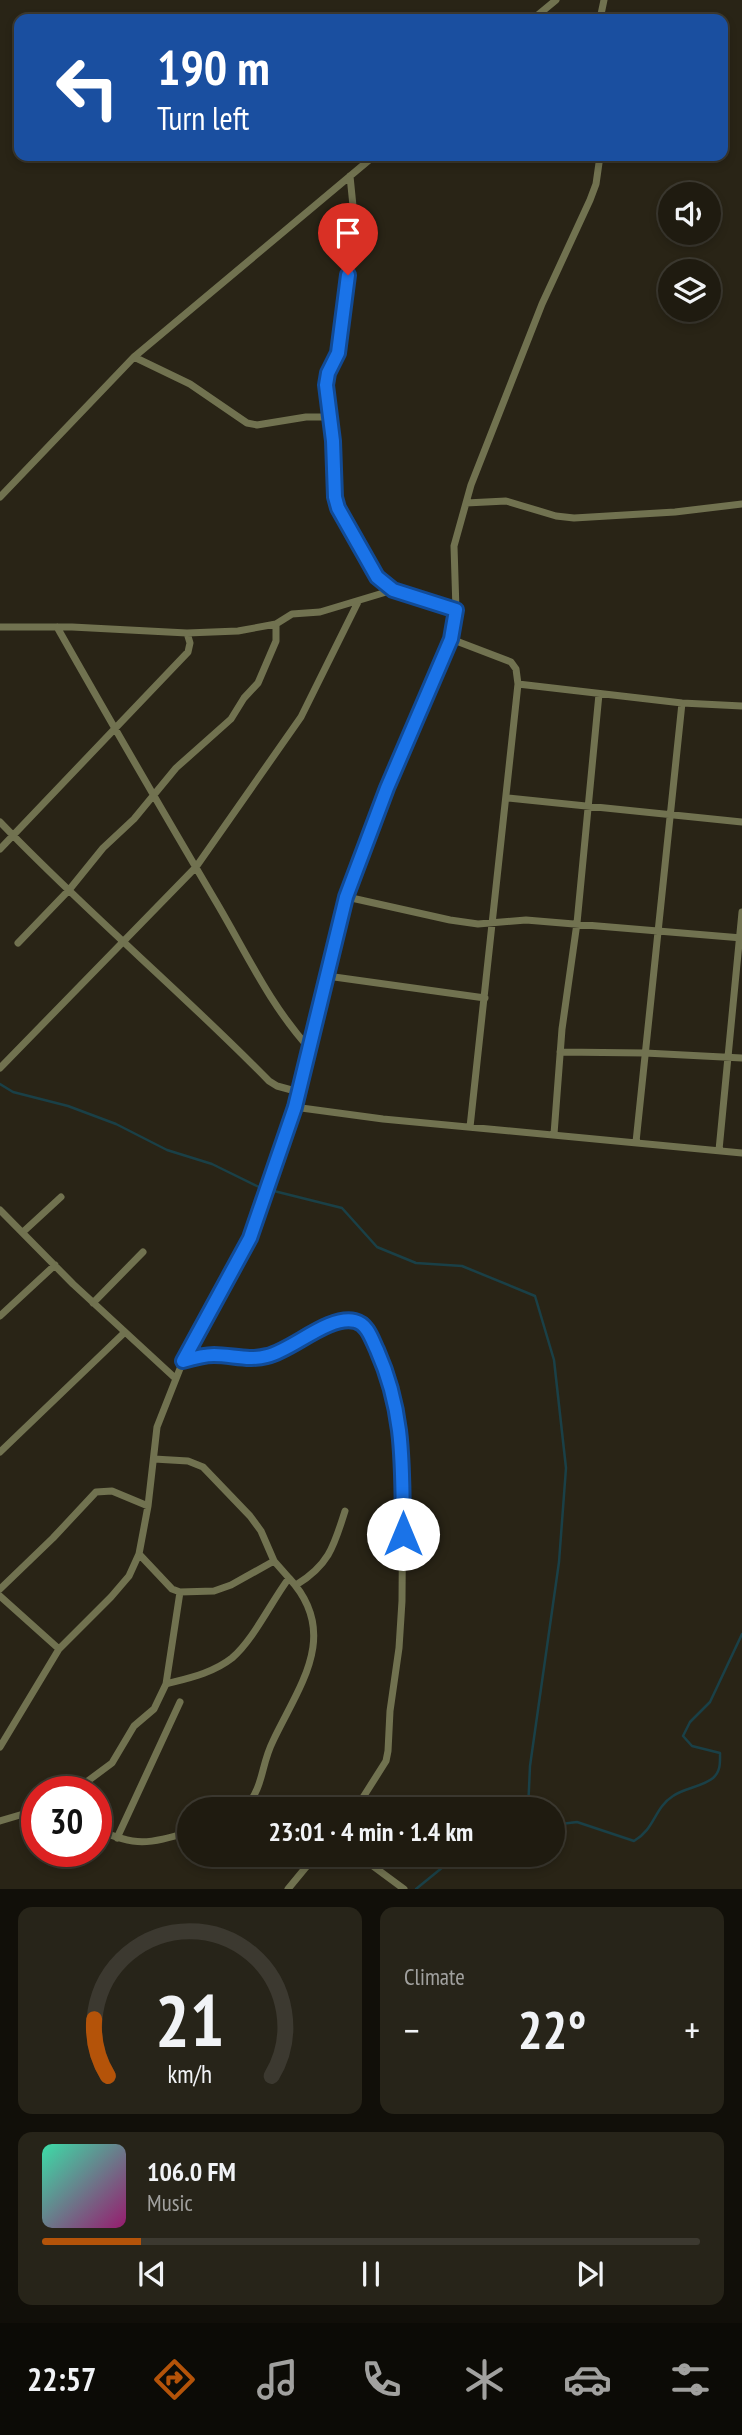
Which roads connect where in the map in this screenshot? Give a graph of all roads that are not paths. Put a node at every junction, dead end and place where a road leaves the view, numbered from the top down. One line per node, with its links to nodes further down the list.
1 (556, 0): 2 (street)
2 (539, 14)
3 (368, 161): 5 (street)
4 (599, 161): 9 (street)
5 (350, 176): 6 (street); 7 (street)
6 (134, 357): 7 (street); 8 (street)
7 (329, 417): 11 (street)
8 (0, 497)
9 (466, 503): 10 (street); 13 (street)
10 (742, 504)
11 (393, 590): 12 (street); 13 (street)
12 (358, 602): 14 (street); 32 (street)
13 (456, 610): 18 (street)
14 (276, 624): 17 (street); 24 (street)
15 (0, 627): 16 (street)
16 (57, 627): 17 (street); 23 (street)
17 (187, 633): 23 (street)
18 (451, 639): 19 (street); 34 (street)
19 (518, 684): 20 (street); 25 (street)
20 (599, 694): 21 (street); 26 (street)
21 (682, 702): 22 (street); 27 (street)
22 (742, 706)
23 (115, 728): 24 (street); 30 (street)
24 (154, 795): 32 (street); 33 (street)
25 (508, 798): 26 (street); 36 (street)
26 (589, 808): 27 (street); 37 (street)
27 (671, 816): 29 (street); 38 (street)
28 (0, 822): 30 (street)
29 (742, 822)
30 (13, 835): 31 (street); 33 (street)
31 (0, 849)
32 (196, 867): 40 (street); 44 (street)
33 (69, 890): 40 (street); 41 (street)
34 (346, 897): 36 (street); 42 (street)
35 (742, 912): 39 (street)
36 (493, 922): 37 (street); 43 (street)
37 (577, 923): 38 (street); 45 (street)
38 (658, 931): 39 (street); 46 (street)
39 (741, 938): 47 (street)
40 (123, 942): 49 (street); 50 (street)
41 (18, 943)
42 (327, 976): 43 (street); 44 (street)
43 (485, 998): 52 (street)
44 (310, 1049): 50 (street)
45 (560, 1052): 46 (street); 53 (street)
46 (645, 1053): 47 (street); 54 (street)
47 (728, 1057): 48 (street); 55 (street)
48 (742, 1058)
49 (0, 1069)
50 (299, 1091): 51 (street)
51 (295, 1107): 52 (street); 65 (street)
52 (470, 1127): 53 (street)
53 (554, 1134): 54 (street)
54 (636, 1142): 55 (street)
55 (719, 1150): 56 (street)
56 (742, 1153)
57 (61, 1197): 59 (street)
58 (0, 1210): 59 (street)
59 (23, 1232): 61 (street)
60 (144, 1252): 62 (street)
61 (55, 1265): 62 (street); 63 (street)
62 (93, 1303): 64 (street)
63 (0, 1316)
64 (125, 1332): 66 (street); 67 (street)
65 (183, 1361): 66 (street); 84 (street)
66 (175, 1378): 68 (street)
67 (0, 1452)
68 (154, 1459): 69 (street); 72 (street)
69 (148, 1507): 71 (street); 75 (street)
70 (345, 1511): 74 (street)
71 (139, 1554): 76 (street); 78 (street)
72 (274, 1561): 73 (street); 76 (street)
73 (289, 1578): 74 (street); 79 (street)
74 (296, 1585): 83 (street)
75 (0, 1589)
76 (180, 1592): 79 (street)
77 (0, 1596): 78 (street)
78 (59, 1649): 81 (street)
79 (166, 1684): 82 (street)
80 (180, 1702): 89 (street)
81 (0, 1747)
82 (95, 1776)
83 (255, 1797)
84 (363, 1797)
85 (21, 1815): 86 (street)
86 (0, 1821)
87 (177, 1835): 89 (street)
88 (112, 1836): 89 (street)
89 (117, 1838)
90 (306, 1867): 92 (street)
91 (374, 1867): 93 (street)
92 (288, 1889)
93 (404, 1889)

